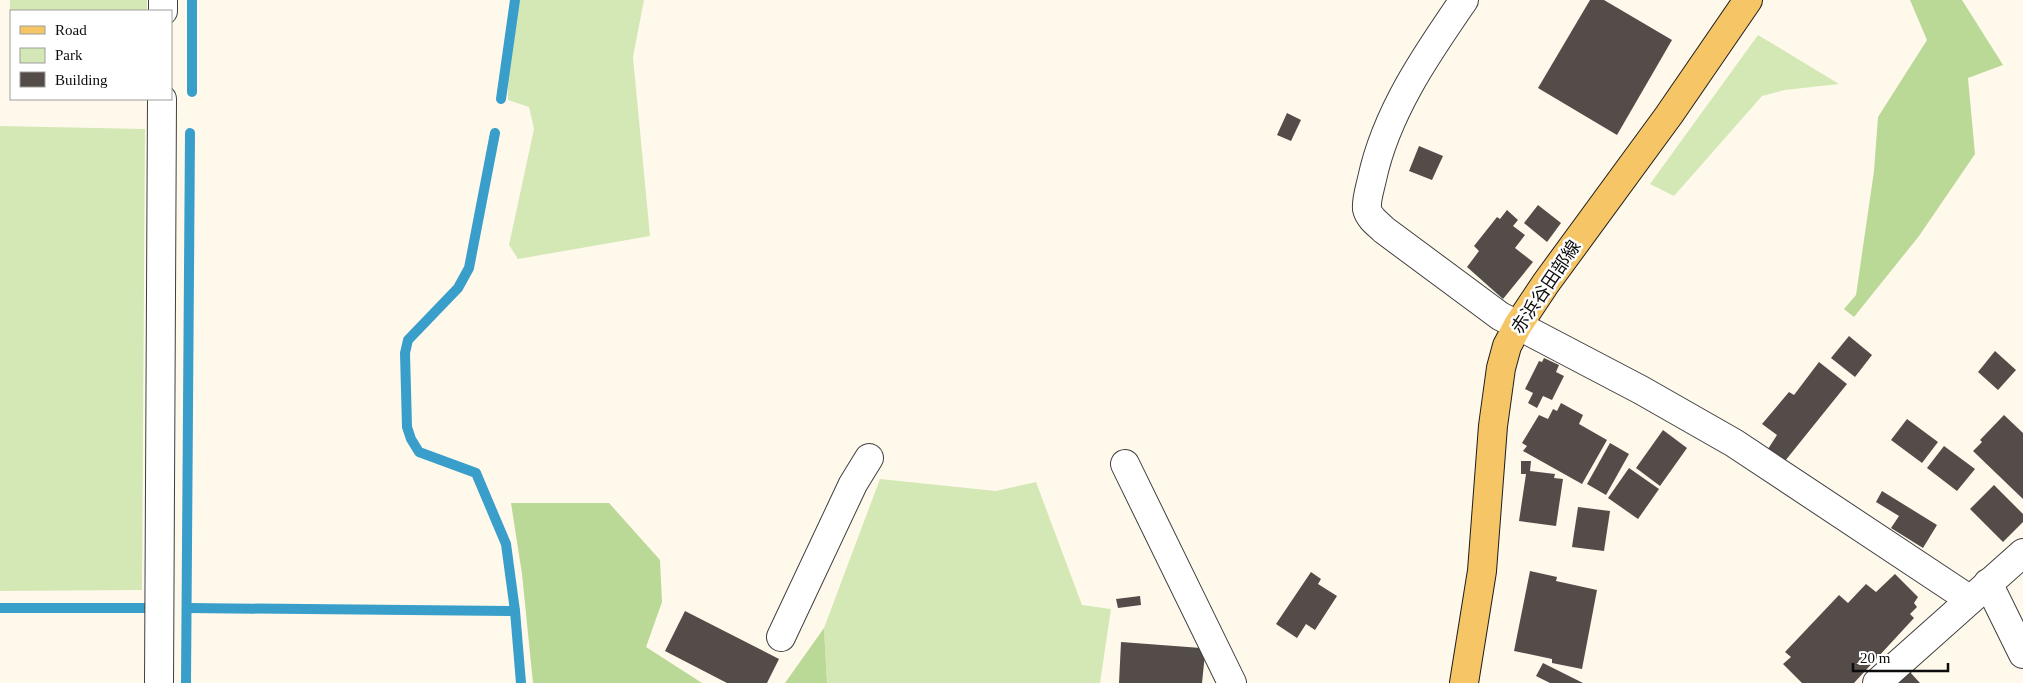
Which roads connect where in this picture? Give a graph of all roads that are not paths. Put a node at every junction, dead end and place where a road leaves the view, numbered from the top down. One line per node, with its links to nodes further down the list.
1 (1464, 0): 4 (street)
2 (1748, 0): 4 (main road, 赤浜谷田部線)
3 (162, 100): 11 (street)
4 (1518, 325): 8 (street); 13 (main road, 赤浜谷田部線)
5 (869, 458): 9 (street)
6 (1126, 464): 12 (street)
7 (2023, 553): 8 (street)
8 (1978, 591): 10 (street); 14 (street)
9 (781, 637)
10 (2023, 654)
11 (159, 683)
12 (1232, 683)
13 (1464, 683)
14 (1877, 683)

